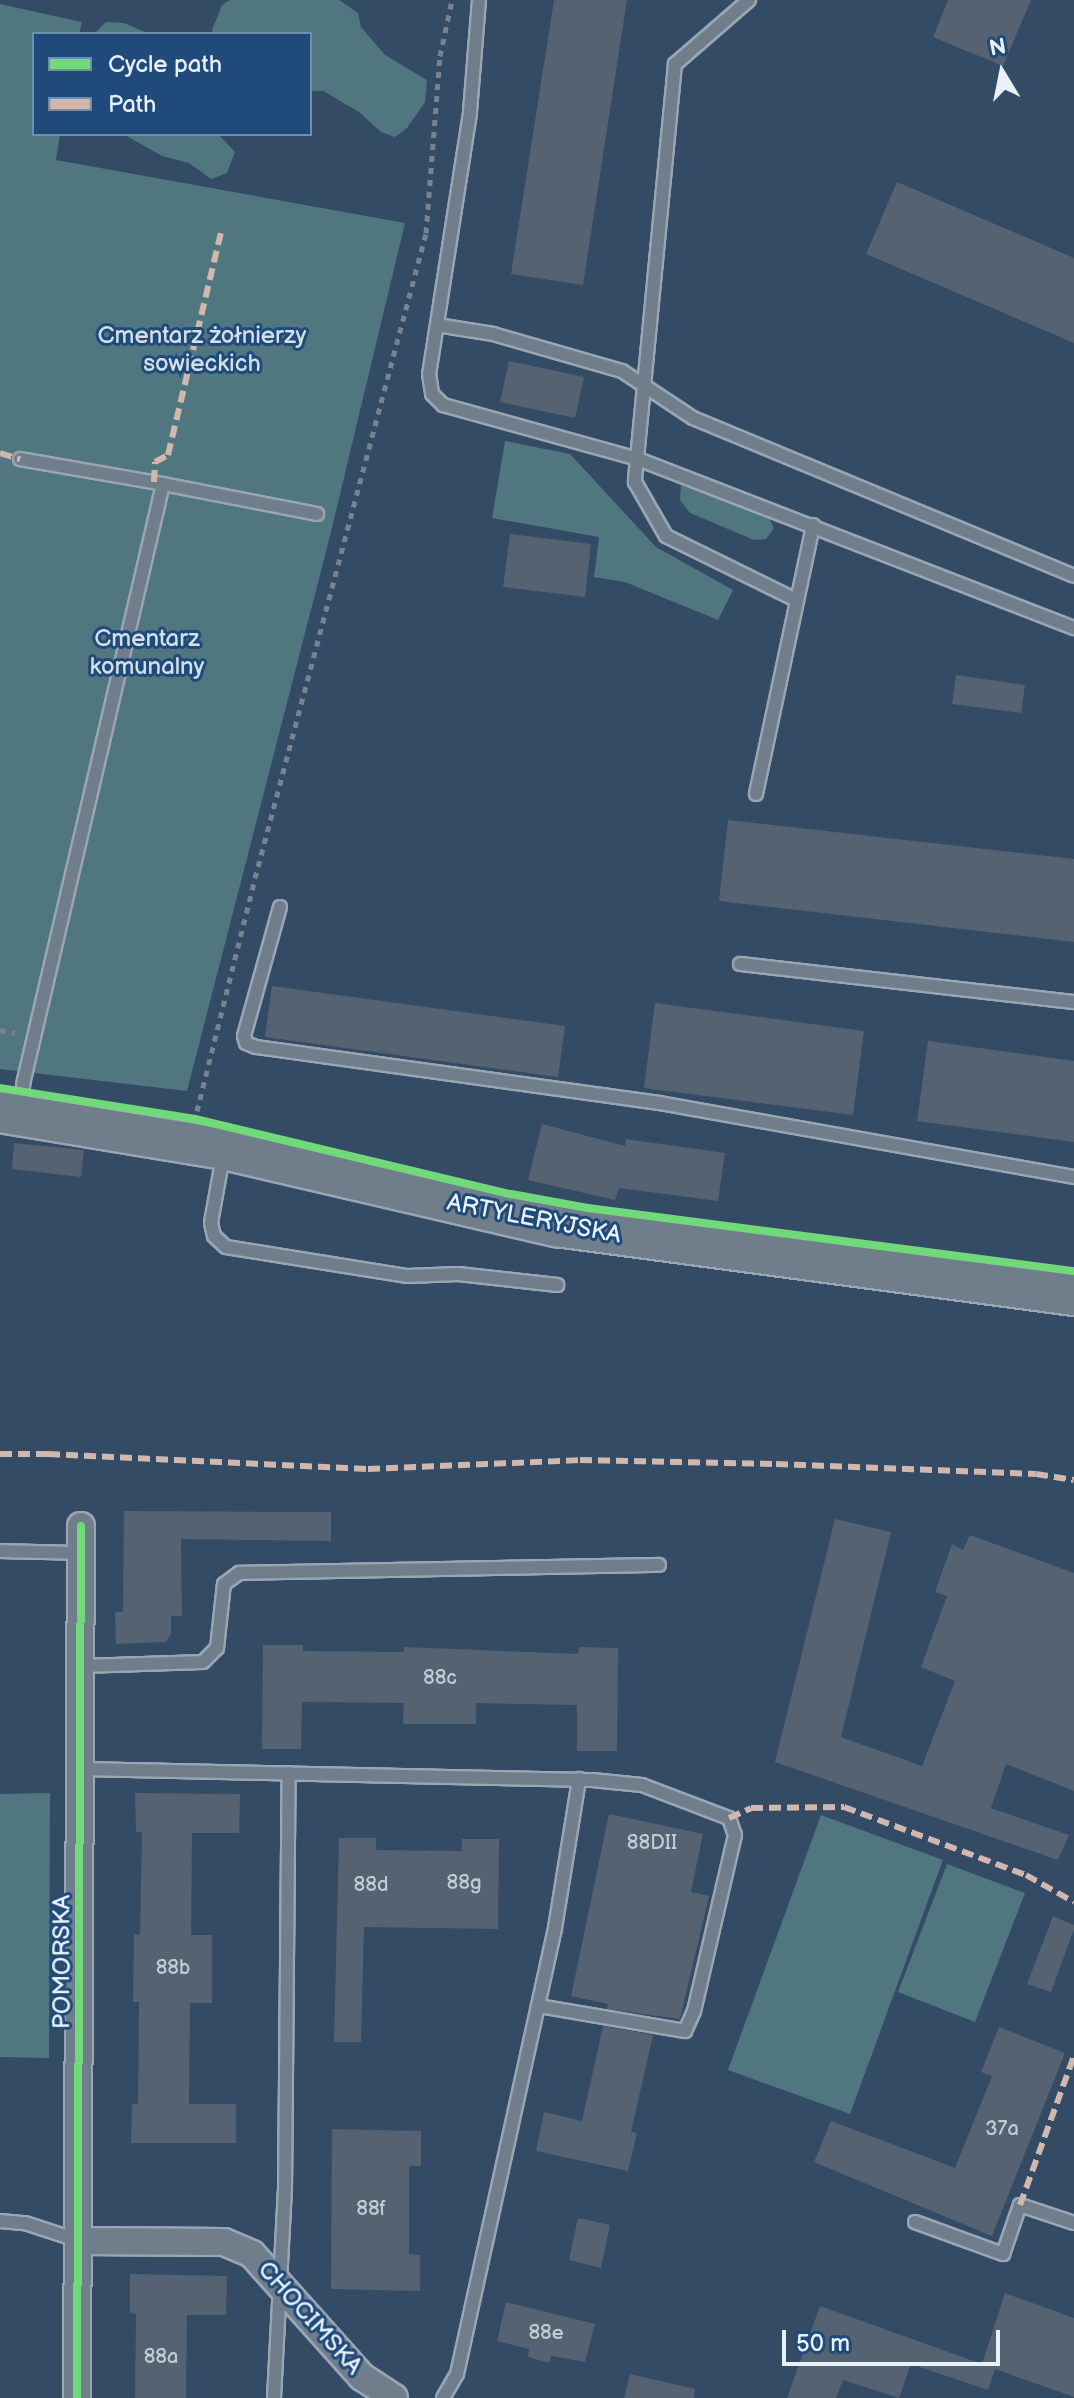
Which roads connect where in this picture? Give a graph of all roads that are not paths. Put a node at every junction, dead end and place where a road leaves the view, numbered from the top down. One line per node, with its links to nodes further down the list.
1 (479, 0): 3 (lane)
2 (749, 0): 4 (lane)
3 (437, 325): 4 (lane); 6 (lane)
4 (646, 386): 6 (lane); 10 (lane)
5 (20, 459): 7 (lane)
6 (638, 459): 9 (lane); 11 (lane)
7 (163, 484): 8 (lane); 17 (lane)
8 (317, 514)
9 (813, 525): 11 (lane); 12 (lane)
10 (1074, 576)
11 (796, 600): 13 (lane)
12 (1074, 628)
13 (756, 794)
14 (280, 907): 19 (lane)
15 (740, 964): 16 (lane)
16 (1074, 1002)
17 (10, 1113): 18 (main road, ARTYLERYJSKA)
18 (216, 1136): 20 (lane); 21 (main road, ARTYLERYJSKA)
19 (1074, 1177)
20 (557, 1285)
21 (1074, 1295)
22 (81, 1526): 24 (street, POMORSKA)
23 (0, 1551): 24 (lane)
24 (81, 1553): 26 (street, POMORSKA)
25 (659, 1565): 26 (lane)
26 (82, 1666): 27 (street, POMORSKA)
27 (82, 1769): 28 (lane); 34 (street, POMORSKA)
28 (289, 1773): 29 (lane); 35 (lane)
29 (579, 1779): 30 (lane); 30 (lane)
30 (538, 2006): 39 (lane)
31 (0, 2221): 34 (lane)
32 (915, 2222): 33 (lane)
33 (1074, 2223)
34 (80, 2241): 35 (street, CHOCIMSKA); 36 (street, POMORSKA)
35 (282, 2283): 37 (lane); 38 (street, CHOCIMSKA)
36 (77, 2398)
37 (274, 2398)
38 (394, 2398)
39 (443, 2398)

